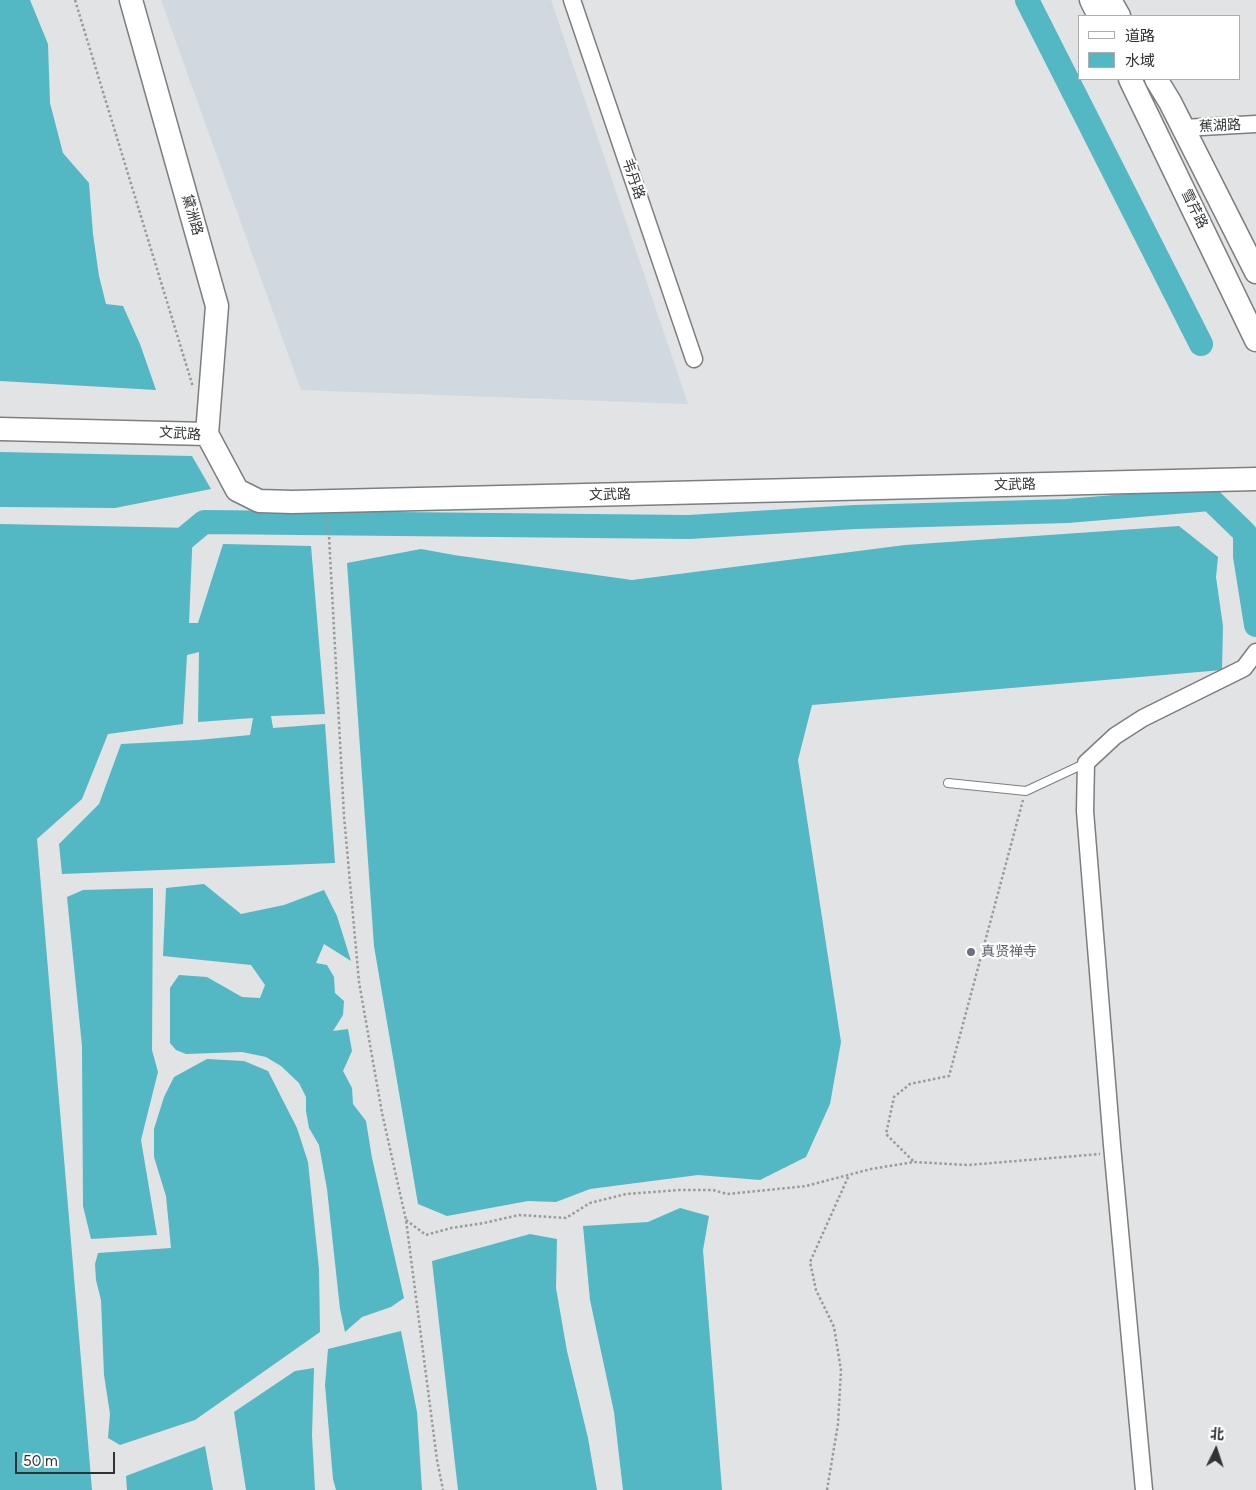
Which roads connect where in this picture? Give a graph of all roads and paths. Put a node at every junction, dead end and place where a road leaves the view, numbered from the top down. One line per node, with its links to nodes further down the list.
1 (75, 0): 15 (path)
2 (131, 0): 17 (main road, 黛洲路)
3 (572, 0): 14 (street, 韦丹路)
4 (1091, 0): 6 (main road)
5 (1110, 0): 7 (main road)
6 (1098, 15)
7 (1119, 15)
8 (1130, 80): 13 (main road, 雪芹路)
9 (1157, 80): 11 (main road, 雪芹路)
10 (1256, 124): 11 (street, 蕉湖路)
11 (1183, 128): 12 (main road, 雪芹路)
12 (1256, 272)
13 (1256, 340)
14 (694, 359)
15 (192, 387)
16 (0, 429): 17 (main road, 文武路)
17 (207, 434): 18 (main road, 文武路)
18 (1256, 479)
19 (328, 513): 27 (path)
20 (1256, 652): 21 (street)
21 (1086, 763): 23 (lane); 24 (street)
22 (948, 783): 23 (lane)
23 (1026, 791): 25 (path)
24 (1113, 1154): 25 (path); 30 (street)
25 (914, 1162): 26 (path)
26 (849, 1175): 27 (path); 29 (path)
27 (406, 1220): 28 (path)
28 (443, 1490)
29 (827, 1490)
30 (1144, 1490)

